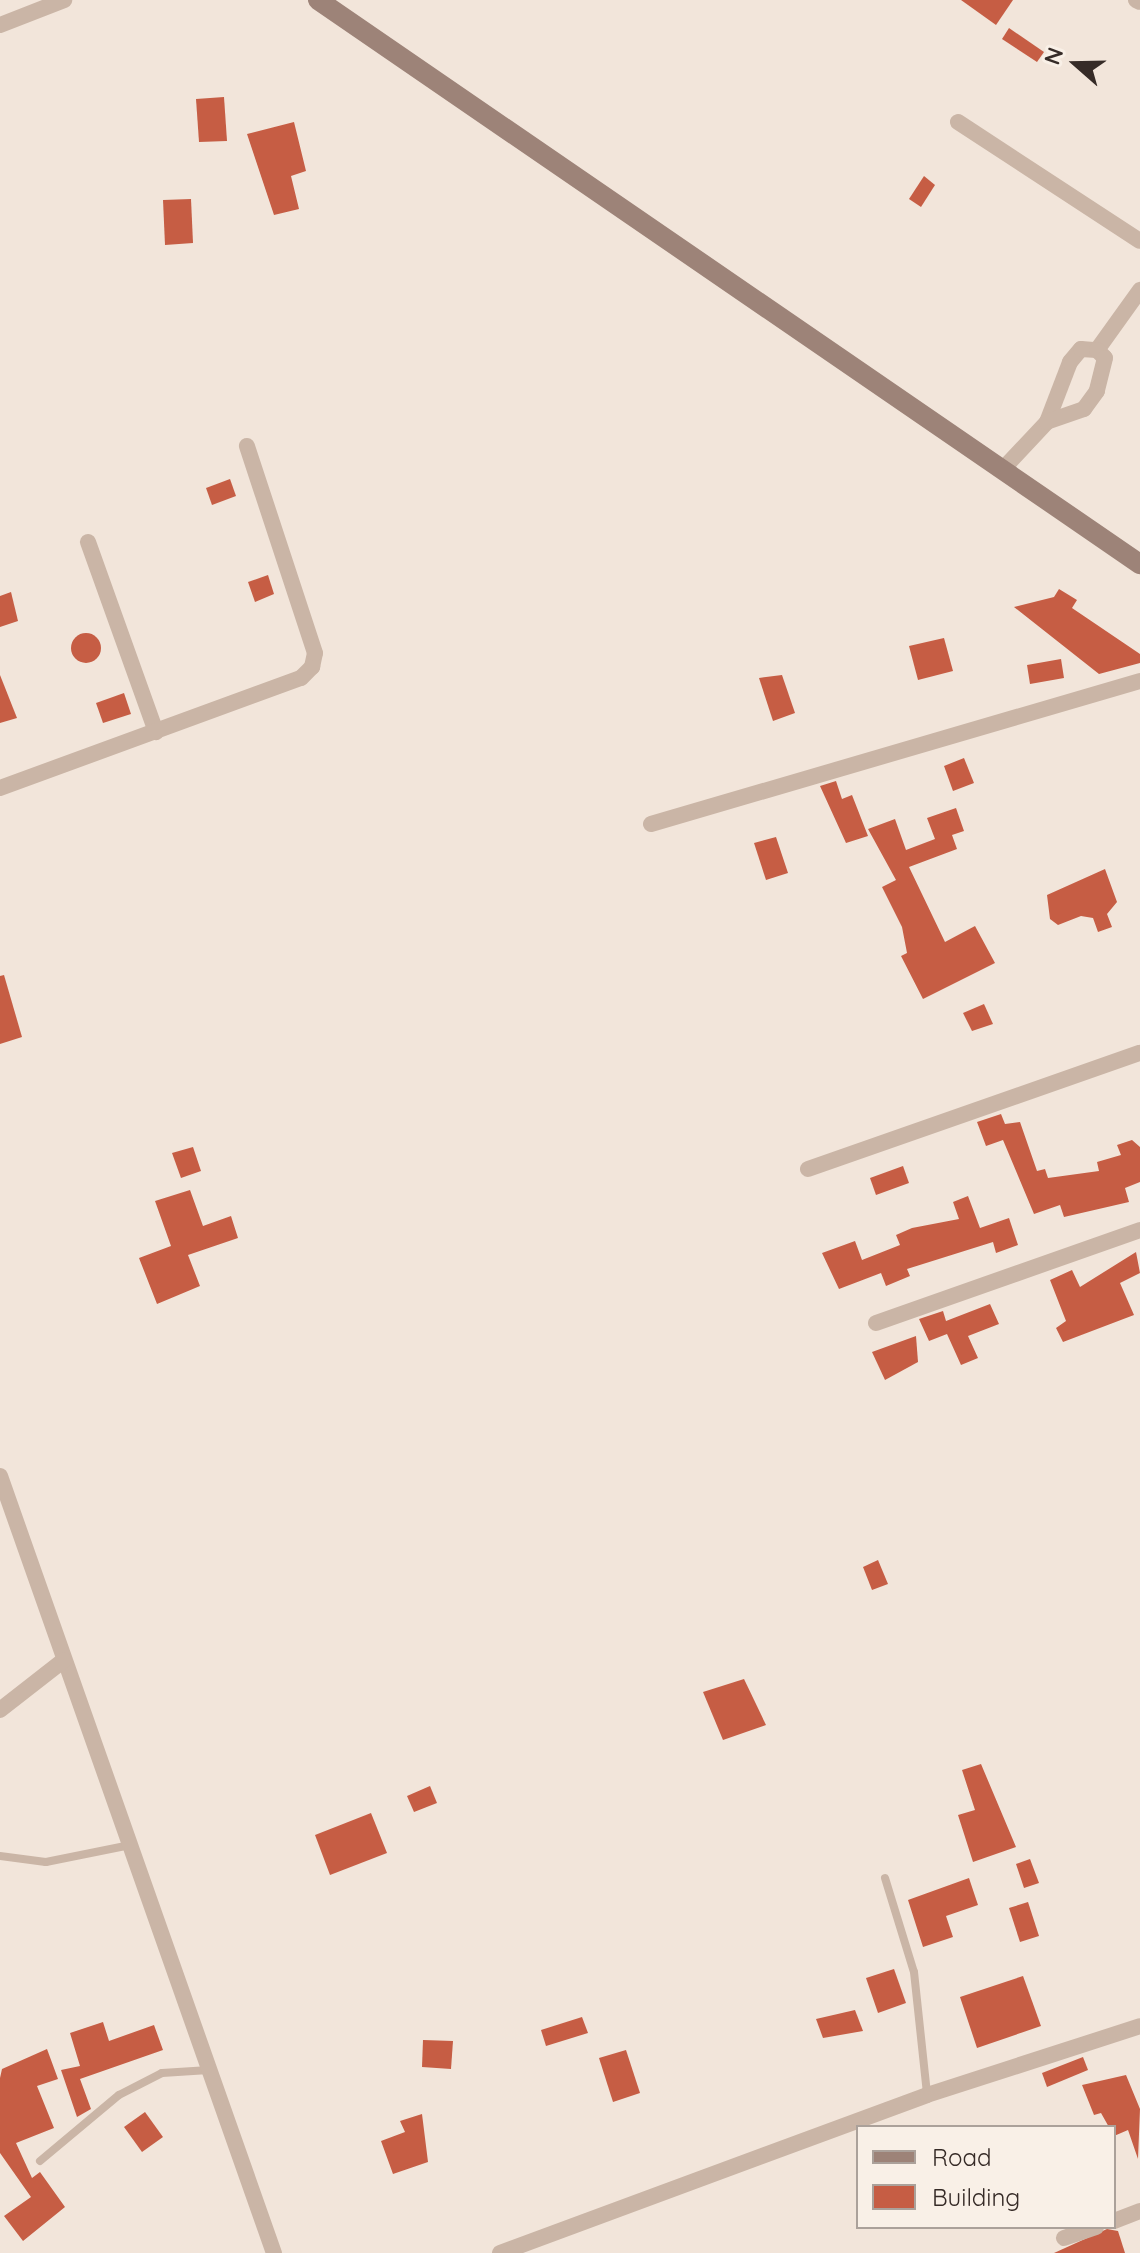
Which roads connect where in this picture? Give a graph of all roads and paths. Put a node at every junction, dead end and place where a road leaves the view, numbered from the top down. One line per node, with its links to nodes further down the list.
1 (64, 0): 3 (street)
2 (318, 0): 10 (main road)
3 (0, 25)
4 (958, 122): 5 (street)
5 (1140, 241)
6 (1140, 290): 7 (street)
7 (1097, 350): 8 (street); 8 (street)
8 (1047, 422): 10 (street)
9 (247, 446): 14 (street)
10 (1002, 470): 12 (main road)
11 (88, 542): 14 (street)
12 (1140, 564)
13 (1140, 681): 16 (street)
14 (156, 732): 15 (street)
15 (0, 788)
16 (651, 824)
17 (1140, 1053): 18 (street)
18 (808, 1169)
19 (1140, 1230): 20 (street)
20 (876, 1323)
21 (0, 1476): 22 (street)
22 (64, 1660): 23 (street); 24 (street)
23 (0, 1710)
24 (130, 1845): 25 (lane); 28 (street)
25 (0, 1856)
26 (885, 1878): 29 (lane)
27 (1140, 2026): 29 (street)
28 (210, 2070): 30 (lane); 35 (street)
29 (927, 2095): 36 (street)
30 (40, 2161)
31 (1140, 2211): 32 (street)
32 (1116, 2220)
33 (1090, 2229): 34 (street)
34 (1064, 2238)
35 (274, 2253)
36 (500, 2253)

